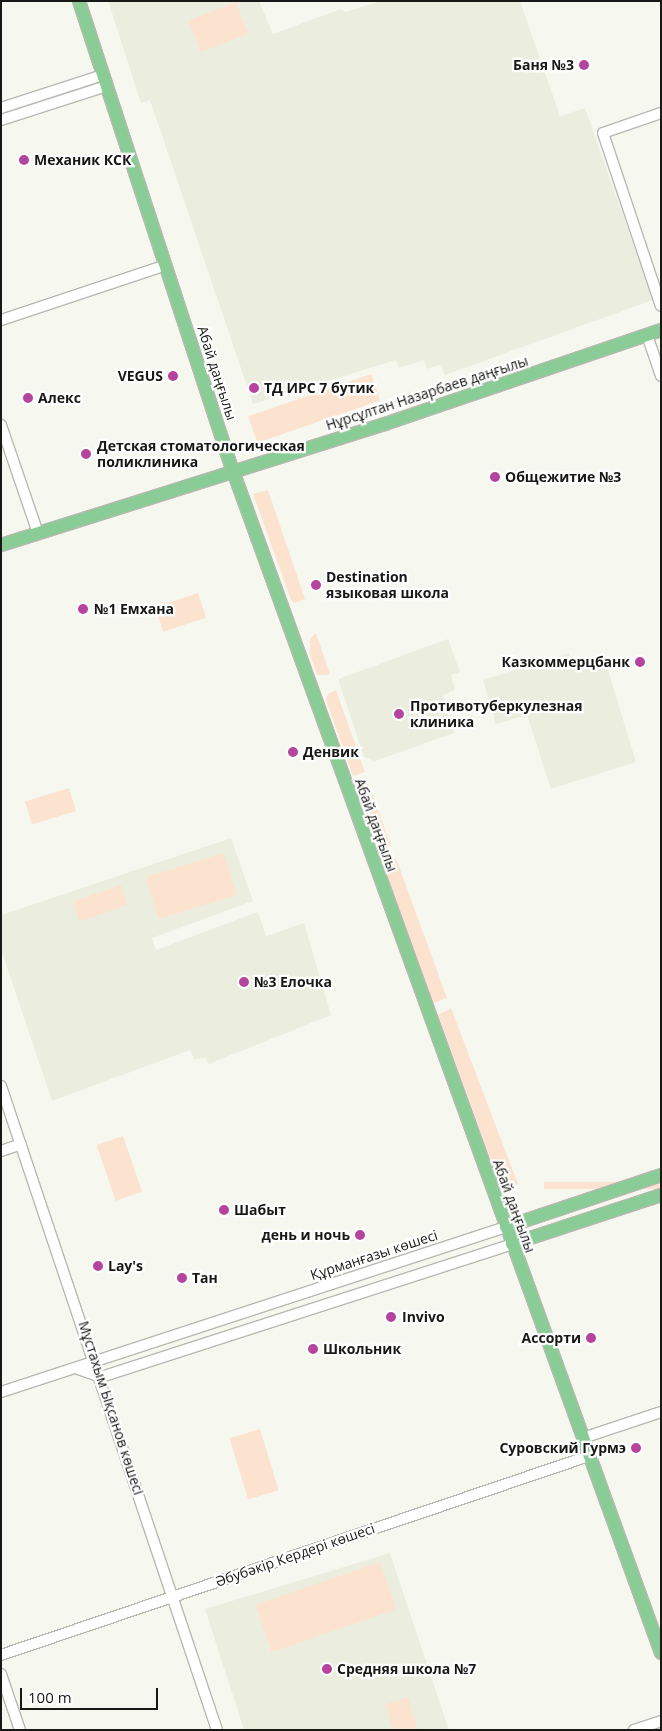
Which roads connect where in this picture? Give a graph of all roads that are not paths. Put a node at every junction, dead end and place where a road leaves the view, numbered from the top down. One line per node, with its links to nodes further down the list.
1 (79, 1): 2 (main road, Абай даңғылы)
2 (105, 81): 3 (street); 5 (street); 6 (main road, Абай даңғылы)
3 (1, 108)
4 (661, 113): 7 (street)
5 (1, 120)
6 (166, 265): 8 (street); 13 (main road, Абай даңғылы)
7 (661, 306)
8 (1, 320)
9 (661, 330): 10 (main road, Нұрсұлтан Назарбаев даңғылы)
10 (648, 335): 11 (street); 13 (main road, Нұрсұлтан Назарбаев даңғылы)
11 (661, 376)
12 (1, 425): 14 (street)
13 (233, 471): 14 (main road, Нұрсұлтан Назарбаев даңғылы); 21 (main road, Абай даңғылы)
14 (38, 533): 15 (main road, Нұрсұлтан Назарбаев даңғылы)
15 (1, 545)
16 (1, 1086): 17 (street, Мұстахым Ықсанов көшесі)
17 (21, 1144): 18 (street); 23 (street, Мұстахым Ықсанов көшесі)
18 (1, 1151)
19 (661, 1175): 21 (main road, Құрманғазы көшесі)
20 (660, 1198): 22 (main road)
21 (506, 1227): 22 (main road, Абай даңғылы); 23 (street, Құрманғазы көшесі)
22 (512, 1244): 25 (street); 28 (main road, Абай даңғылы)
23 (96, 1362): 24 (street, Құрманғазы көшесі); 25 (street, Мұстахым Ықсанов көшесі)
24 (78, 1369): 25 (street); 26 (street, Құрманғазы көшесі)
25 (101, 1377): 30 (street, Мұстахым Ықсанов көшесі)
26 (1, 1392)
27 (661, 1412): 28 (street)
28 (583, 1438): 29 (main road, Абай даңғылы)
29 (589, 1456): 30 (street, Әбубәкір Кердері көшесі); 31 (main road, Абай даңғылы)
30 (173, 1596): 32 (street, Әбубәкір Кердері көшесі); 36 (street, Мұстахым Ықсанов көшесі)
31 (661, 1653)
32 (1, 1656)
33 (1, 1674): 35 (street)
34 (661, 1721): 37 (street)
35 (20, 1730)
36 (217, 1730)
37 (634, 1730)

